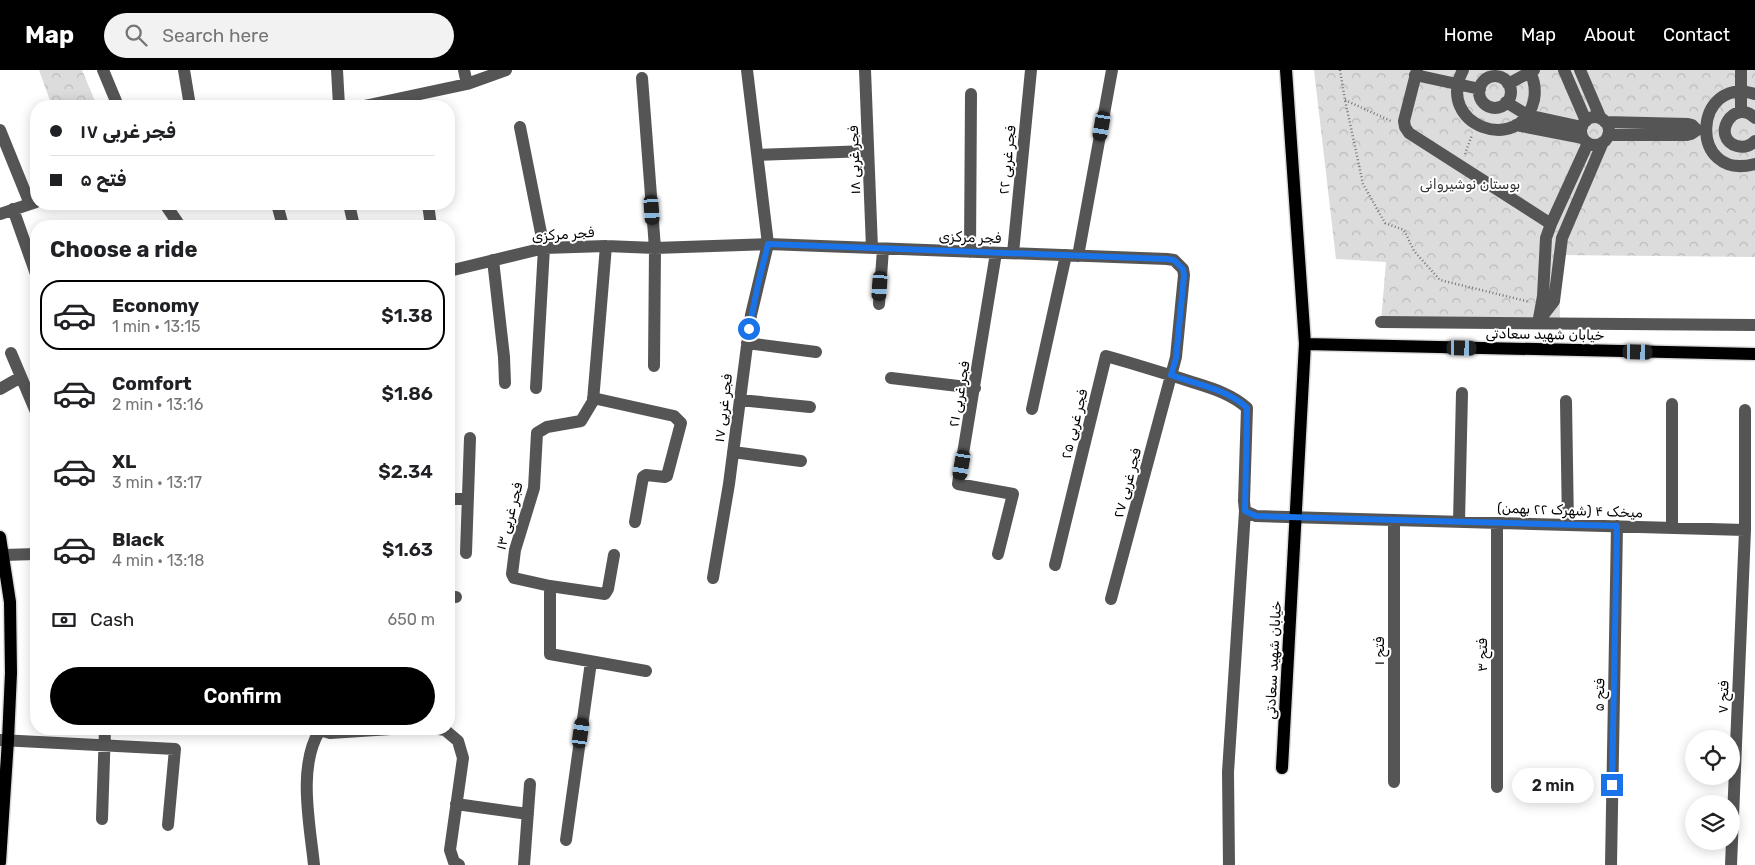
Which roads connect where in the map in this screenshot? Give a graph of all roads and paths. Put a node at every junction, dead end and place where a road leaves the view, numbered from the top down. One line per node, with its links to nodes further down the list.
1 (103, 70): 27 (street)
2 (184, 70): 28 (street)
3 (336, 70): 29 (street)
4 (464, 70): 20 (street)
5 (506, 70): 20 (street)
6 (747, 70): 49 (street, فجر غربی ۱۷)
7 (865, 70): 48 (street, فجر غربی ۱۸)
8 (1030, 70): 65 (street, فجر غربی ۲۲)
9 (1112, 70): 66 (street)
10 (1286, 70): 76 (main road, خیابان شهید سعادتی)
11 (1340, 70): 31 (path)
12 (1463, 70): 21 (street)
13 (1564, 70): 44 (street)
14 (1580, 70): 36 (street)
15 (1741, 70): 24 (street)
16 (1531, 71): 22 (street); 34 (street)
17 (1416, 72): 21 (street); 40 (street)
18 (1495, 73): 22 (street); 23 (street)
19 (642, 78): 61 (street)
20 (467, 84): 30 (street)
21 (1458, 84): 23 (street); 37 (street)
22 (1508, 84): 32 (street)
23 (1480, 88): 32 (street)
24 (1741, 92): 26 (street); 33 (street); 42 (street)
25 (971, 94): 63 (street)
26 (1755, 94)
27 (116, 100)
28 (189, 100)
29 (338, 100)
30 (392, 100)
31 (1345, 100): 40 (path); 71 (path)
32 (1506, 102): 34 (street)
33 (1741, 112): 35 (street); 43 (street)
34 (1527, 115): 38 (street); 44 (street)
35 (1755, 118)
36 (1603, 120): 42 (street); 44 (street); 45 (street)
37 (1476, 124): 38 (street); 52 (path)
38 (1516, 125): 44 (street)
39 (520, 127): 60 (street)
40 (1405, 127): 52 (street)
41 (0, 130): 53 (street)
42 (1701, 130): 43 (street); 45 (street); 51 (street)
43 (1725, 130): 47 (street)
44 (1585, 132): 45 (street); 57 (street)
45 (1606, 138): 73 (street)
46 (1755, 141): 47 (street)
47 (1740, 147): 51 (street)
48 (868, 151): 49 (street); 62 (street, فجر غربی ۱۸)
49 (758, 155): 58 (street, فجر غربی ۱۷)
50 (1755, 164): 51 (street)
51 (1740, 166)
52 (1461, 167): 57 (street)
53 (30, 196)
54 (30, 204): 55 (street)
55 (13, 209): 56 (street); 67 (street)
56 (0, 214)
57 (1551, 224): 71 (street)
58 (768, 244): 61 (street, فجر مرکزی); 62 (street, فجر مرکزی); 75 (street, فجر غربی ۱۷)
59 (606, 246): 60 (street, فجر مرکزی); 61 (street, فجر مرکزی); 90 (street, فجر غربی ۱۳)
60 (544, 248): 68 (street, فجر مرکزی); 86 (street)
61 (655, 248): 80 (street)
62 (878, 248): 63 (street, فجر مرکزی); 70 (street, فجر غربی ۱۸)
63 (970, 252): 64 (street, فجر مرکزی)
64 (996, 252): 65 (street, فجر مرکزی); 87 (street, فجر غربی ۲۱)
65 (1013, 253): 66 (street, فجر مرکزی)
66 (1072, 255): 81 (street, فجر مرکزی); 95 (street)
67 (30, 257)
68 (493, 260): 69 (street, فجر مرکزی); 84 (street)
69 (455, 270)
70 (879, 304)
71 (1542, 305): 73 (street)
72 (1381, 322): 73 (street)
73 (1537, 323): 74 (street)
74 (1755, 325)
75 (747, 343): 77 (street); 91 (street, فجر غربی ۱۷)
76 (1305, 343): 79 (main road, خیابان شهید سعادتی); 103 (main road, خیابان شهید سعادتی)
77 (816, 352)
78 (11, 353): 82 (street)
79 (1755, 354)
80 (654, 366)
81 (1171, 375): 102 (street); 118 (street, فجر غربی ۲۵); 121 (street, فجر غربی ۲۷)
82 (21, 377): 85 (street); 89 (street)
83 (891, 378): 87 (street)
84 (505, 383)
85 (0, 388)
86 (536, 388)
87 (975, 388): 115 (street, فجر غربی ۲۱)
88 (1462, 393): 106 (street)
89 (30, 398)
90 (594, 398): 105 (street); 120 (street, فجر غربی ۱۳)
91 (740, 400): 94 (street); 98 (street, فجر غربی ۱۷)
92 (1566, 402): 108 (street)
93 (1672, 404): 110 (street)
94 (810, 407)
95 (1032, 409)
96 (1745, 410): 111 (street, فتح ۷)
97 (470, 438): 101 (street)
98 (733, 452): 99 (street); 119 (street, فجر غربی ۱۷)
99 (801, 461)
100 (455, 499): 101 (street)
101 (468, 499): 114 (street)
102 (1250, 513): 103 (street, (شهرک ۲۲ بهمن) میخک ۴); 144 (street)
103 (1296, 517): 104 (street, (شهرک ۲۲ بهمن) میخک ۴); 131 (main road, خیابان شهید سعادتی)
104 (1394, 520): 106 (street, (شهرک ۲۲ بهمن) میخک ۴); 132 (street, فتح ۱)
105 (635, 522)
106 (1459, 522): 107 (street, (شهرک ۲۲ بهمن) میخک ۴)
107 (1497, 523): 108 (street, (شهرک ۲۲ بهمن) میخک ۴); 134 (street, فتح ۳)
108 (1568, 525): 109 (street, (شهرک ۲۲ بهمن) میخک ۴)
109 (1617, 526): 110 (street, (شهرک ۲۲ بهمن) میخک ۴); 145 (street, فتح ۵)
110 (1672, 528): 111 (street, (شهرک ۲۲ بهمن) میخک ۴)
111 (1745, 530): 146 (street, فتح ۷)
112 (0, 537): 116 (main road)
113 (30, 554): 116 (street)
114 (466, 554)
115 (998, 554)
116 (3, 555): 122 (main road)
117 (614, 555): 120 (street, فجر غربی ۱۳)
118 (1054, 565)
119 (713, 578)
120 (550, 586): 123 (street)
121 (1111, 599)
122 (5, 603): 125 (main road)
123 (592, 662): 124 (street); 139 (street)
124 (646, 671)
125 (5, 673): 129 (main road)
126 (105, 735): 130 (street)
127 (317, 735): 141 (street)
128 (451, 735): 135 (street)
129 (4, 740): 130 (street); 140 (main road)
130 (104, 745): 137 (street); 138 (street)
131 (1282, 768)
132 (1394, 782)
133 (530, 784): 136 (street)
134 (1498, 787)
135 (456, 804): 136 (street); 142 (street)
136 (528, 814): 143 (street)
137 (102, 819)
138 (168, 825)
139 (566, 840)
140 (0, 862)
141 (314, 865)
142 (459, 865)
143 (524, 865)
144 (1229, 865)
145 (1611, 865)
146 (1732, 865)

